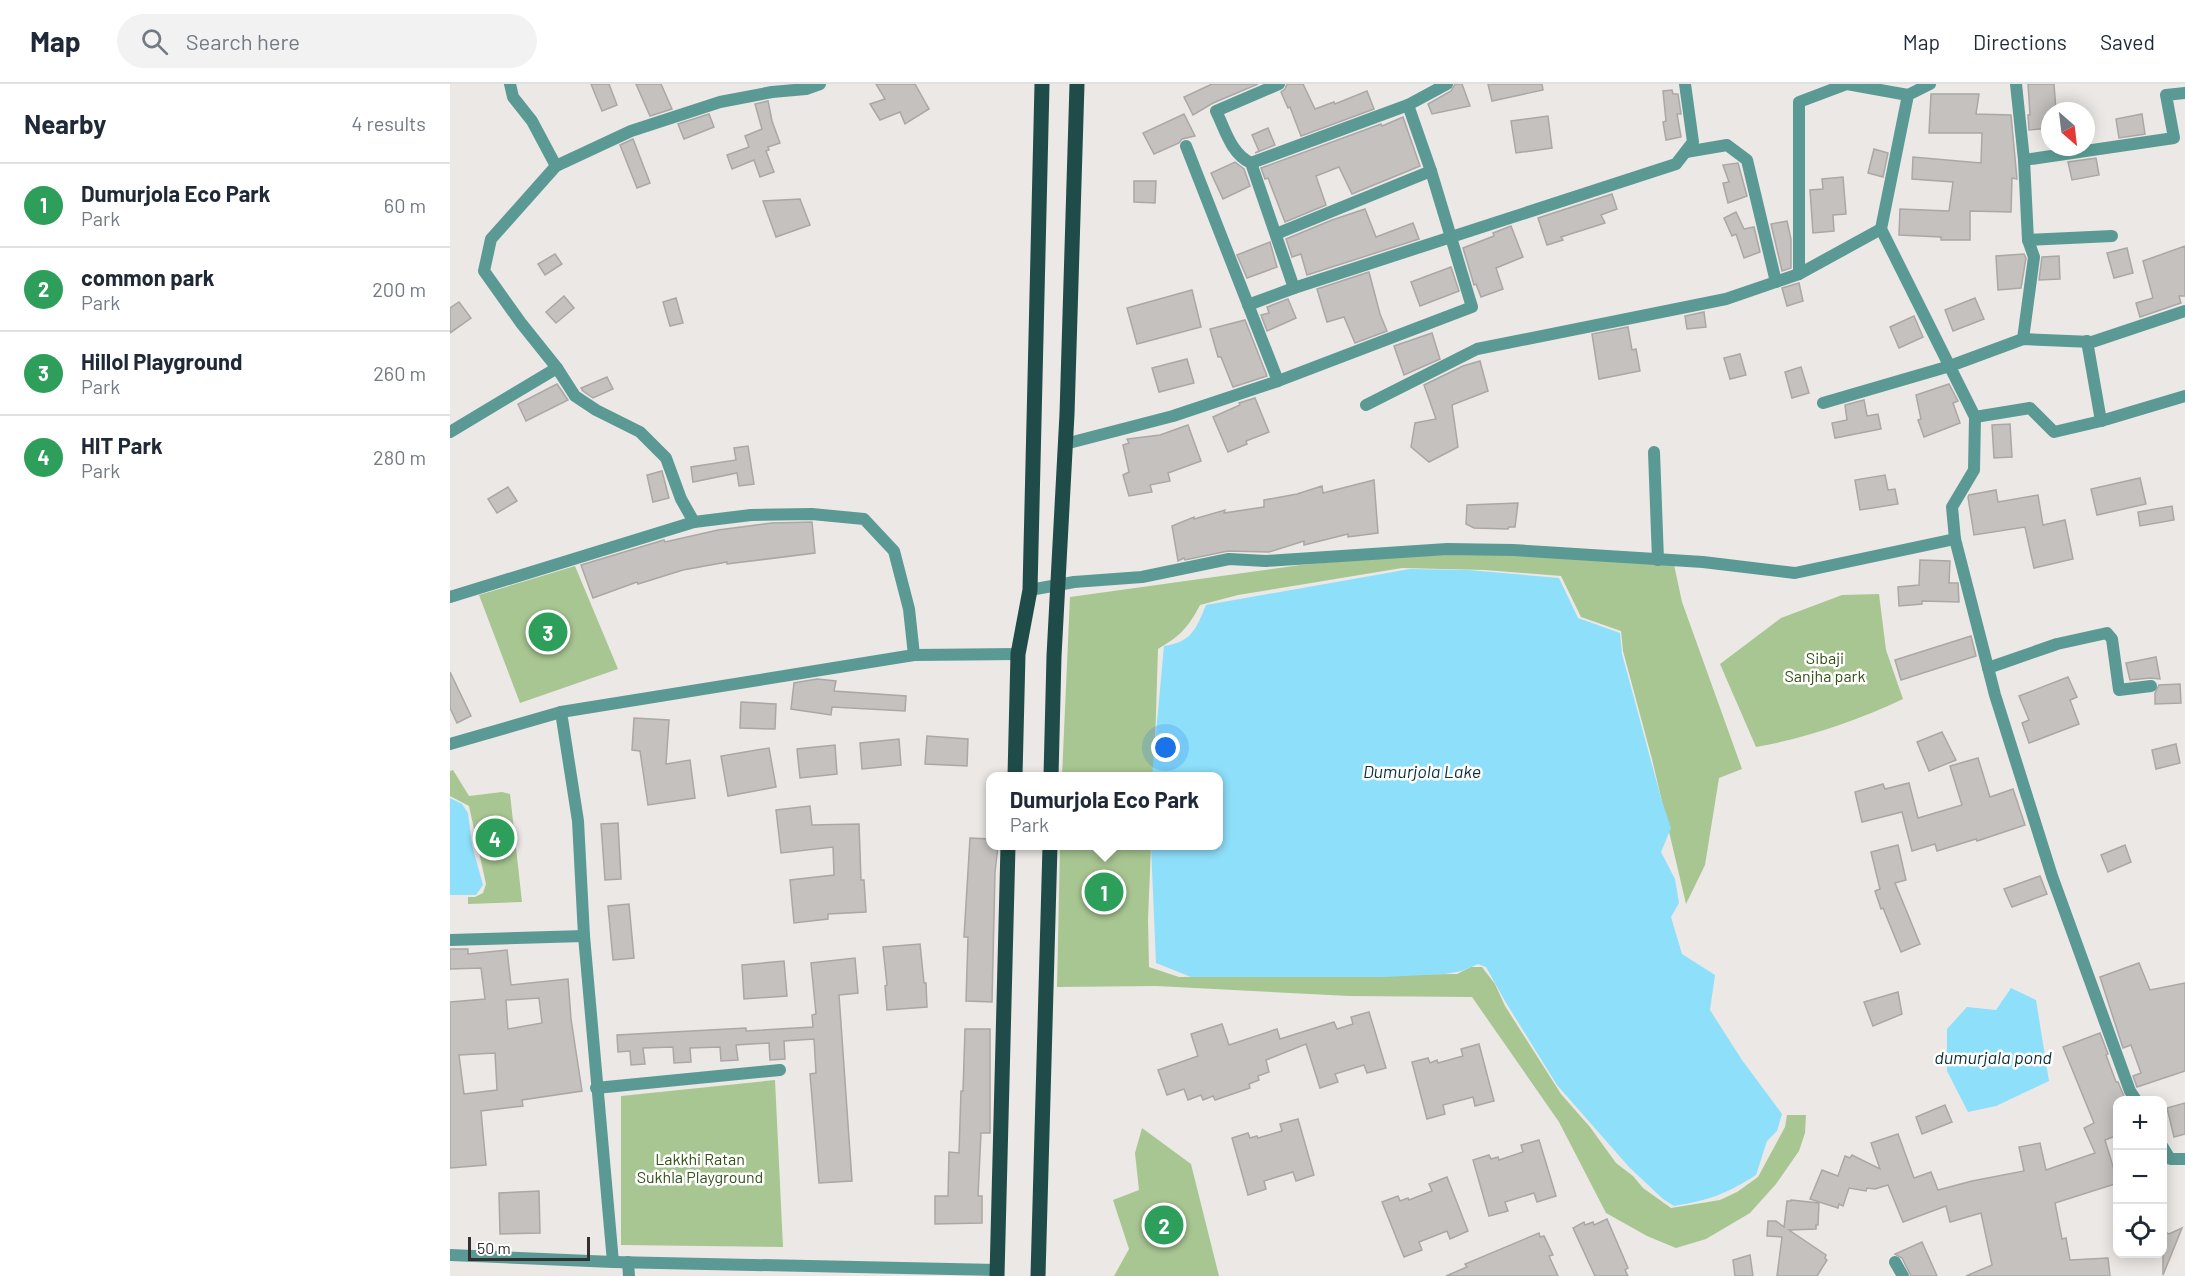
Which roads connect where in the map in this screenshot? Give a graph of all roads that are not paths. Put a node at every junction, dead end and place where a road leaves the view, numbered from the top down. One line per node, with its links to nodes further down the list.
1 (510, 84): 17 (street)
2 (820, 84): 17 (street)
3 (1042, 84): 46 (main road)
4 (1077, 84): 40 (main road)
5 (1279, 84): 16 (street)
6 (1447, 84): 12 (street)
7 (1685, 84): 14 (street)
8 (1930, 84): 11 (street)
9 (2016, 84): 15 (street)
10 (2185, 93): 15 (street)
11 (1908, 95): 19 (street); 24 (street)
12 (1408, 105): 16 (street); 18 (street)
13 (1186, 146): 27 (street)
14 (1686, 152): 22 (street); 25 (street)
15 (2024, 160): 23 (street)
16 (1251, 163): 20 (street)
17 (556, 166): 32 (street)
18 (1431, 171): 20 (street); 22 (street)
19 (1881, 229): 24 (street); 31 (street)
20 (1276, 234): 26 (street)
21 (2112, 236): 23 (street)
22 (1451, 237): 26 (street); 33 (street)
23 (2028, 240): 29 (street)
24 (1799, 274): 25 (street)
25 (1776, 282): 36 (street)
26 (1294, 288): 27 (street)
27 (1248, 304): 33 (street)
28 (2185, 311): 30 (street)
29 (2023, 339): 30 (street); 31 (street)
30 (2087, 342): 38 (street)
31 (1950, 366): 35 (street); 37 (street)
32 (557, 368): 39 (street); 42 (street)
33 (1278, 381): 40 (street)
34 (2185, 396): 38 (street)
35 (1823, 403)
36 (1366, 405)
37 (1975, 417): 38 (street); 43 (street)
38 (2101, 421)
39 (450, 432)
40 (1065, 444): 45 (main road)
41 (1654, 452): 44 (street)
42 (694, 522): 47 (street); 49 (street)
43 (1955, 539): 44 (street); 50 (street)
44 (1658, 560): 45 (street)
45 (1058, 586): 46 (street); 55 (main road)
46 (1030, 590): 48 (main road)
47 (450, 597)
48 (1018, 654): 49 (street); 54 (main road)
49 (914, 655): 52 (street)
50 (1988, 668): 51 (street); 62 (street)
51 (2151, 686)
52 (561, 712): 53 (street); 58 (street)
53 (450, 744)
54 (1015, 772)
55 (1051, 772)
56 (1008, 850): 69 (main road)
57 (1050, 850): 71 (main road)
58 (584, 936): 59 (street); 61 (street)
59 (450, 940)
60 (780, 1070): 61 (street)
61 (596, 1088): 66 (street)
62 (2133, 1096)
63 (2165, 1150): 64 (street)
64 (2185, 1160)
65 (450, 1255): 66 (street)
66 (613, 1262): 67 (street)
67 (628, 1262): 69 (street); 70 (street)
68 (1895, 1262): 72 (street)
69 (997, 1273)
70 (629, 1276)
71 (1038, 1276)
72 (1904, 1276)

